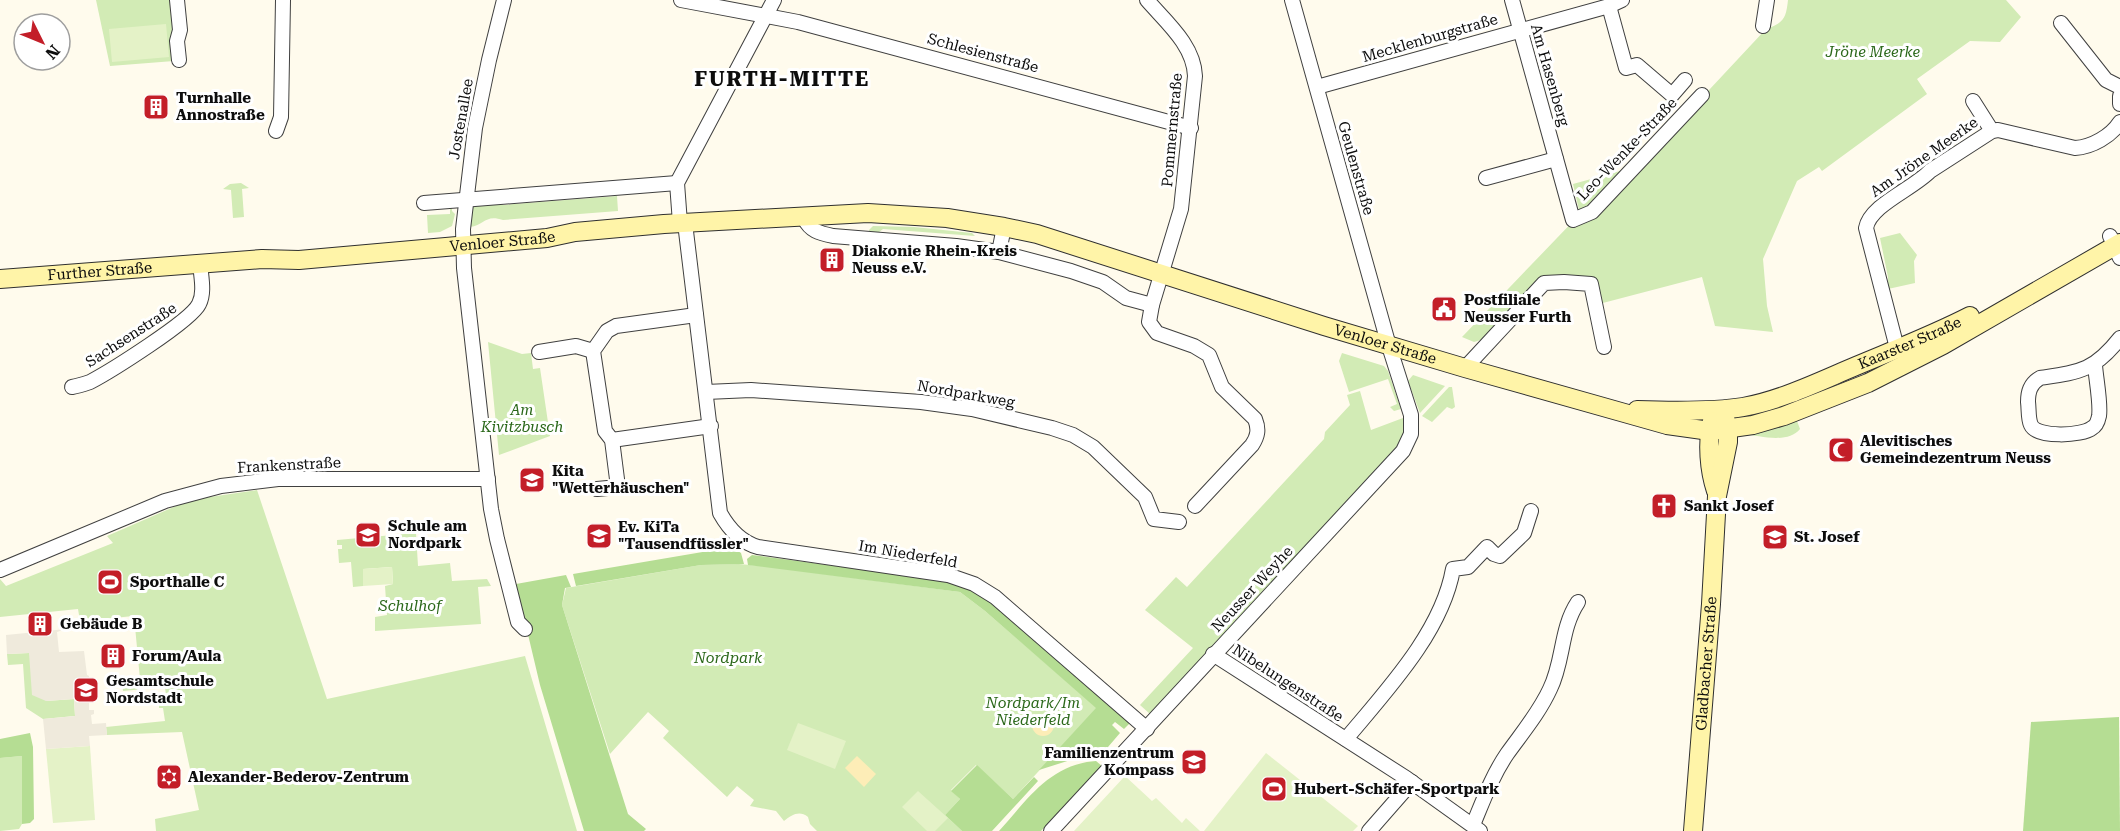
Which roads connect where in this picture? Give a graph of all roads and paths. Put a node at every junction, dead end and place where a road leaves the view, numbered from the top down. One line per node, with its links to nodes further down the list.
1 (177, 0): 15 (street)
2 (283, 0): 25 (street)
3 (504, 0): 30 (street, Jostenallee)
4 (681, 0): 11 (street, Schlesienstraße)
5 (774, 0): 11 (street)
6 (1147, 0): 24 (street, Pommernstraße)
7 (1292, 0): 17 (street, Geulenstraße)
8 (1512, 0): 14 (street, Am Hasenberg)
9 (1767, 0): 13 (street)
10 (1616, 3): 14 (street, Mecklenburgstraße); 16 (street, Leo-Wenke-Straße)
11 (766, 16): 24 (street, Schlesienstraße); 29 (street)
12 (2061, 23): 18 (street)
13 (1763, 26)
14 (1520, 29): 17 (street, Mecklenburgstraße); 27 (street, Am Hasenberg)
15 (179, 60)
16 (1685, 80)
17 (1317, 87): 45 (street, Geulenstraße)
18 (2120, 87)
19 (1702, 95): 33 (street, Leo-Wenke-Straße)
20 (2120, 96): 22 (street)
21 (1973, 101): 26 (street, Am Jröne Meerke)
22 (2120, 104)
23 (2120, 122): 26 (street, Am Jröne Meerke)
24 (1191, 128): 40 (street, Pommernstraße)
25 (276, 131)
26 (1992, 131): 47 (street, Am Jröne Meerke)
27 (1556, 159): 28 (street); 33 (street, Am Hasenberg)
28 (1486, 178)
29 (677, 183): 30 (street); 34 (street)
30 (466, 200): 31 (street); 37 (street, Jostenallee)
31 (424, 203)
32 (804, 218): 34 (main road, Venloer Straße); 35 (main road, Venloer Straße); 38 (street)
33 (1573, 220)
34 (682, 223): 37 (main road, Venloer Straße); 43 (street)
35 (1004, 226): 38 (street); 40 (main road, Venloer Straße)
36 (2117, 243): 47 (main road, Kaarster Straße); 53 (main road, Kaarster Straße)
37 (463, 245): 39 (main road, Venloer Straße); 61 (street)
38 (999, 252): 42 (street)
39 (200, 263): 41 (main road, Further Straße); 52 (street, Sachsenstraße)
40 (1161, 275): 42 (street); 45 (main road, Venloer Straße)
41 (0, 279)
42 (1152, 305): 64 (street)
43 (696, 315): 48 (street); 54 (street)
44 (2120, 338): 50 (street)
45 (1389, 346): 51 (main road, Venloer Straße); 70 (street, Neusser Weyhe)
46 (1604, 347): 51 (street)
47 (1897, 348): 53 (main road); 56 (main road, Kaarster Straße)
48 (593, 351): 49 (street); 60 (street)
49 (540, 352)
50 (2095, 365): 50 (street)
51 (1465, 368): 55 (main road, Venloer Straße)
52 (72, 387)
53 (1856, 388): 58 (main road, Kaarster Straße)
54 (706, 393): 57 (street); 66 (street, Nordparkweg)
55 (1611, 409): 56 (main road, Venloer Straße); 59 (main road, Venloer Straße)
56 (1718, 409): 58 (main road); 59 (main road)
57 (711, 426): 60 (street); 71 (street, Im Niederfeld)
58 (1728, 429): 59 (main road, Venloer Straße); 63 (main road, Gladbacher Straße)
59 (1710, 430): 63 (main road, Gladbacher Straße)
60 (612, 440): 62 (street)
61 (488, 479): 67 (street, Frankenstraße); 69 (street)
62 (597, 489)
63 (1717, 496): 77 (main road, Gladbacher Straße)
64 (1195, 506)
65 (1531, 511): 72 (street, Nibelungenstraße)
66 (1179, 522)
67 (0, 570)
68 (1578, 602): 74 (street, Nibelungenstraße)
69 (525, 629)
70 (1213, 654): 71 (street, Neusser Weyhe); 72 (street, Nibelungenstraße)
71 (1147, 729): 75 (street, Neusser Weyhe)
72 (1346, 740): 73 (street, Nibelungenstraße)
73 (1412, 782): 74 (street, Nibelungenstraße); 76 (street)
74 (1477, 828)
75 (1051, 831)
76 (1369, 831)
77 (1693, 831)

